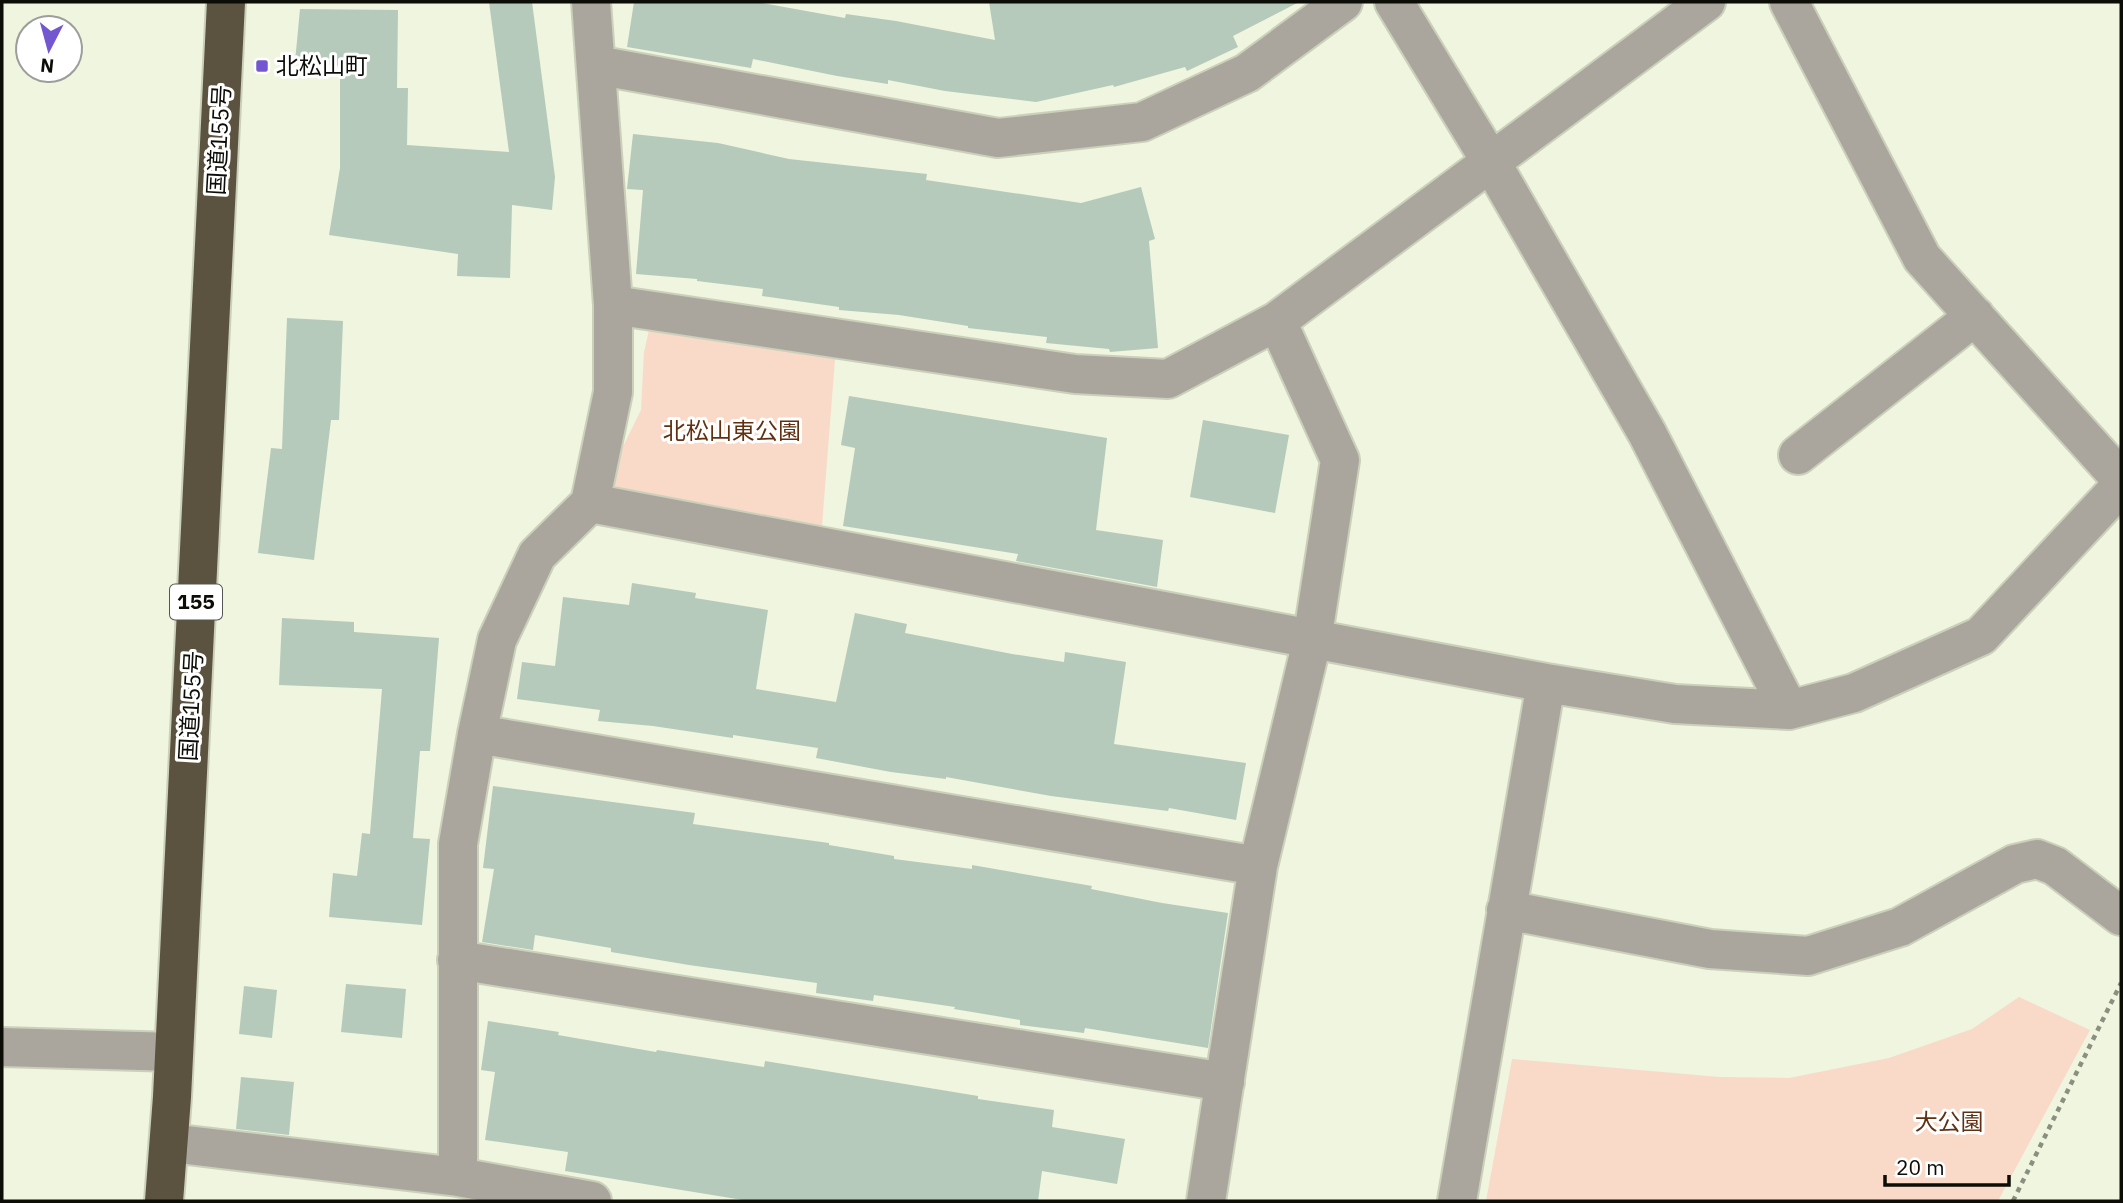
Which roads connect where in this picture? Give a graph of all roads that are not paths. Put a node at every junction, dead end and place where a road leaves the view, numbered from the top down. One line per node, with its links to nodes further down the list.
1 (226, 2): 25 (highway, 国道155号 / 155)
2 (591, 2): 7 (street)
3 (1343, 2): 7 (street)
4 (1394, 2): 8 (street)
5 (1706, 2): 8 (street)
6 (1789, 2): 10 (street)
7 (596, 65): 9 (street)
8 (1491, 162): 11 (street); 18 (street)
9 (613, 305): 11 (street); 15 (street)
10 (1975, 316): 12 (street); 13 (street)
11 (1277, 321): 16 (street)
12 (1798, 456)
13 (2121, 479)
14 (2121, 486): 18 (street)
15 (590, 503): 16 (street); 19 (street)
16 (1312, 641): 17 (street); 20 (street)
17 (1546, 683): 18 (street); 21 (street)
18 (1789, 710)
19 (477, 734): 20 (street); 23 (street)
20 (1258, 866): 26 (street)
21 (1506, 909): 22 (street); 32 (street)
22 (2121, 916)
23 (457, 960): 26 (street); 28 (street)
24 (2, 1047): 25 (street)
25 (174, 1052): 27 (highway, 国道155号 / 155)
26 (1225, 1082): 31 (street)
27 (170, 1143): 28 (street); 29 (highway, 国道155号 / 155)
28 (458, 1177): 30 (street)
29 (164, 1201)
30 (592, 1201)
31 (1206, 1201)
32 (1457, 1201)

